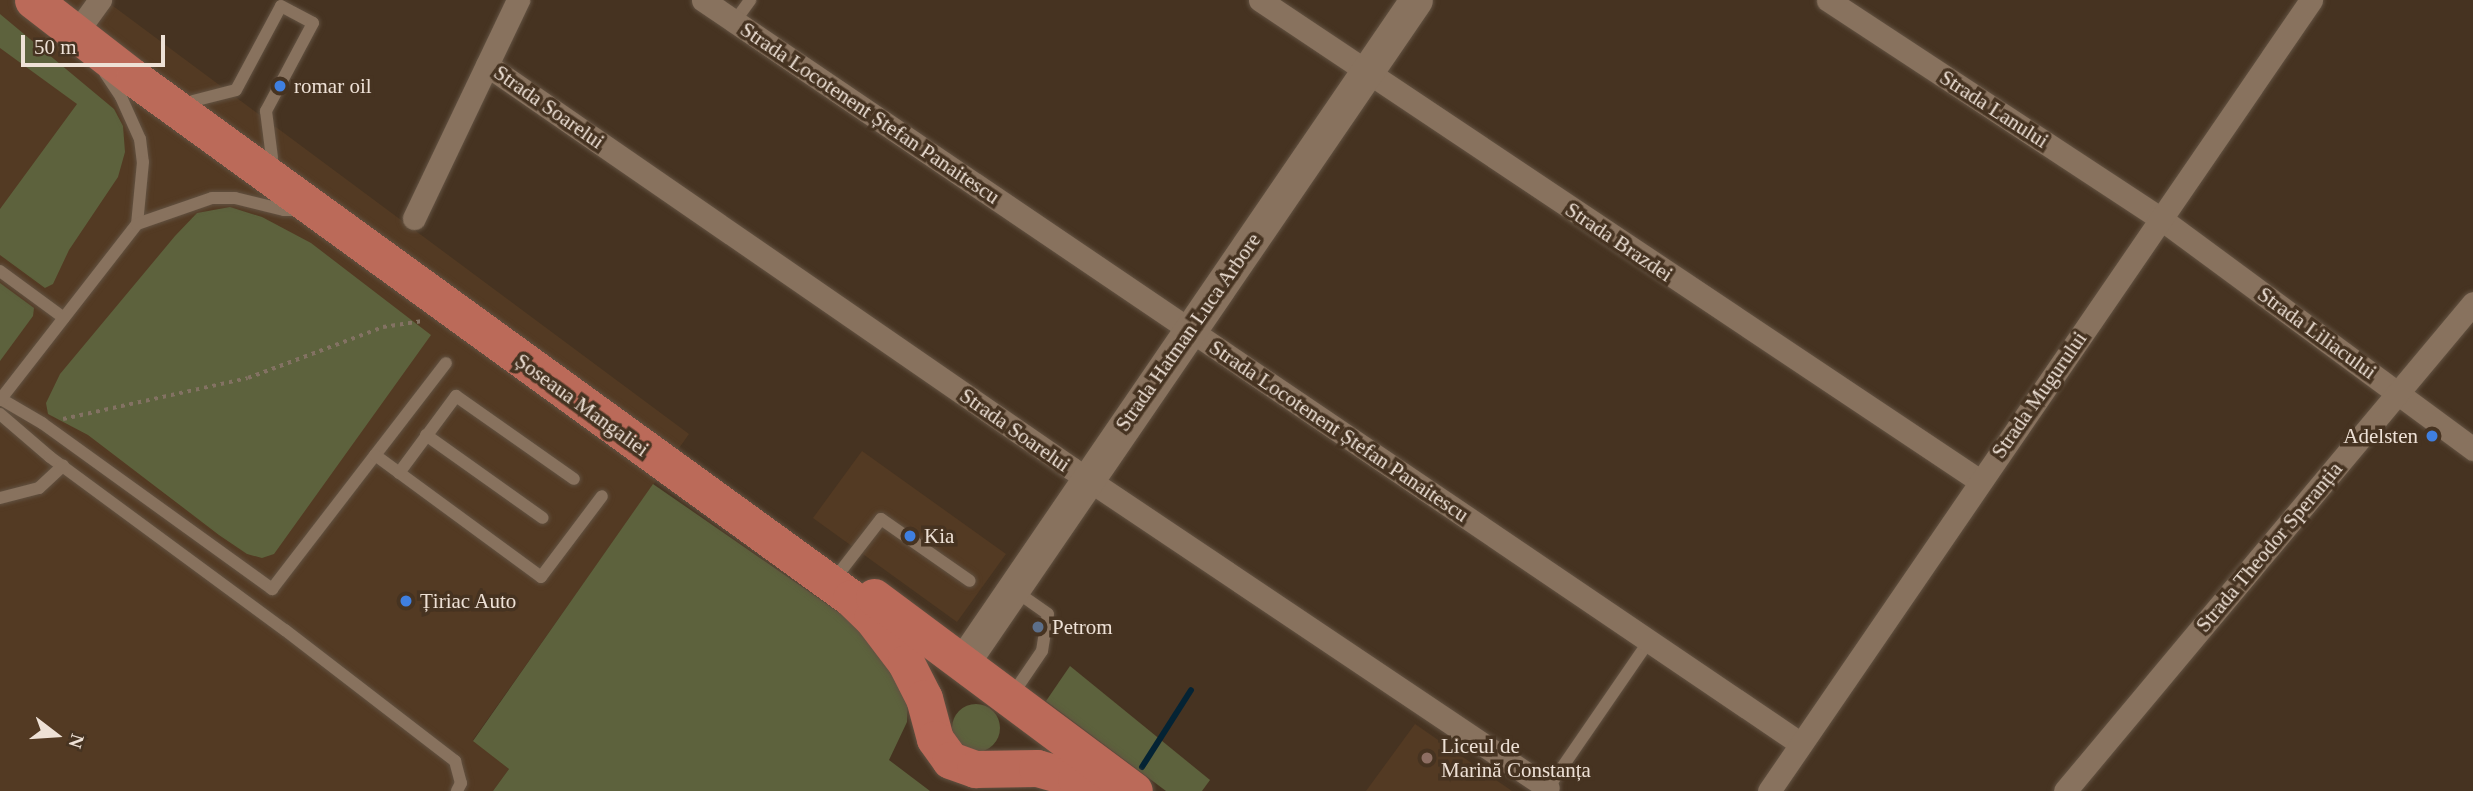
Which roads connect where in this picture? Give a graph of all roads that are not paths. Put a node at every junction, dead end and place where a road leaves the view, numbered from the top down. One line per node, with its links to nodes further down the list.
1 (33, 0): 9 (main road, Șoseaua Mangaliei)
2 (517, 0): 11 (street)
3 (703, 0): 10 (street, Strada Locotenent Ștefan Panaitescu)
4 (750, 0): 10 (lane)
5 (1260, 0): 12 (street, Strada Brazdei)
6 (1416, 0): 12 (street, Strada Hatman Luca Arbore)
7 (1828, 0): 17 (street, Strada Lanului)
8 (2311, 0): 17 (street, Strada Mugurului)
9 (82, 14): 13 (main road, Șoseaua Mangaliei); 15 (main road, Șoseaua Mangaliei); 18 (lane)
10 (735, 21): 22 (street, Strada Locotenent Ștefan Panaitescu)
11 (487, 65): 16 (street); 33 (street, Strada Soarelui)
12 (1366, 73): 22 (street, Strada Hatman Luca Arbore); 34 (street, Strada Brazdei)
13 (193, 101): 14 (main road, Șoseaua Mangaliei); 14 (lane)
14 (272, 158): 38 (main road, Șoseaua Mangaliei)
15 (317, 210): 18 (lane); 44 (main road, Șoseaua Mangaliei)
16 (414, 218)
17 (2160, 218): 24 (street, Strada Liliacului); 34 (street, Strada Mugurului)
18 (137, 224): 21 (lane)
19 (0, 271): 21 (lane)
20 (2473, 303): 24 (street, Strada Theodor Speranția)
21 (64, 318): 25 (lane)
22 (1190, 329): 33 (street, Strada Hatman Luca Arbore); 41 (street, Strada Locotenent Ștefan Panaitescu)
23 (446, 363): 29 (lane)
24 (2398, 393): 28 (street, Strada Liliacului); 52 (street, Strada Theodor Speranția)
25 (0, 399): 29 (lane)
26 (0, 414): 30 (lane)
27 (426, 435): 31 (lane); 32 (lane); 37 (lane)
28 (2473, 449)
29 (375, 455): 31 (lane)
30 (63, 466): 36 (lane); 48 (lane)
31 (399, 473): 35 (lane)
32 (574, 479)
33 (1087, 479): 40 (street, Strada Hatman Luca Arbore); 47 (street, Strada Soarelui)
34 (1980, 481): 45 (street, Strada Mugurului)
35 (602, 496)
36 (0, 498)
37 (543, 517)
38 (840, 572): 39 (lane); 42 (main road, Șoseaua Mangaliei)
39 (970, 581)
40 (1012, 589): 42 (street, Strada Hatman Luca Arbore); 43 (lane)
41 (1649, 641): 45 (street, Strada Locotenent Ștefan Panaitescu); 47 (lane)
42 (962, 664): 43 (main road, Șoseaua Mangaliei); 44 (main road)
43 (1012, 700): 46 (main road); 50 (main road, Șoseaua Mangaliei)
44 (934, 726): 46 (main road, Șoseaua Mangaliei)
45 (1801, 744): 51 (street, Strada Mugurului)
46 (975, 769): 49 (main road, Șoseaua Mangaliei)
47 (1548, 788)
48 (457, 791)
49 (1101, 791)
50 (1134, 791)
51 (1769, 791)
52 (2065, 791)

